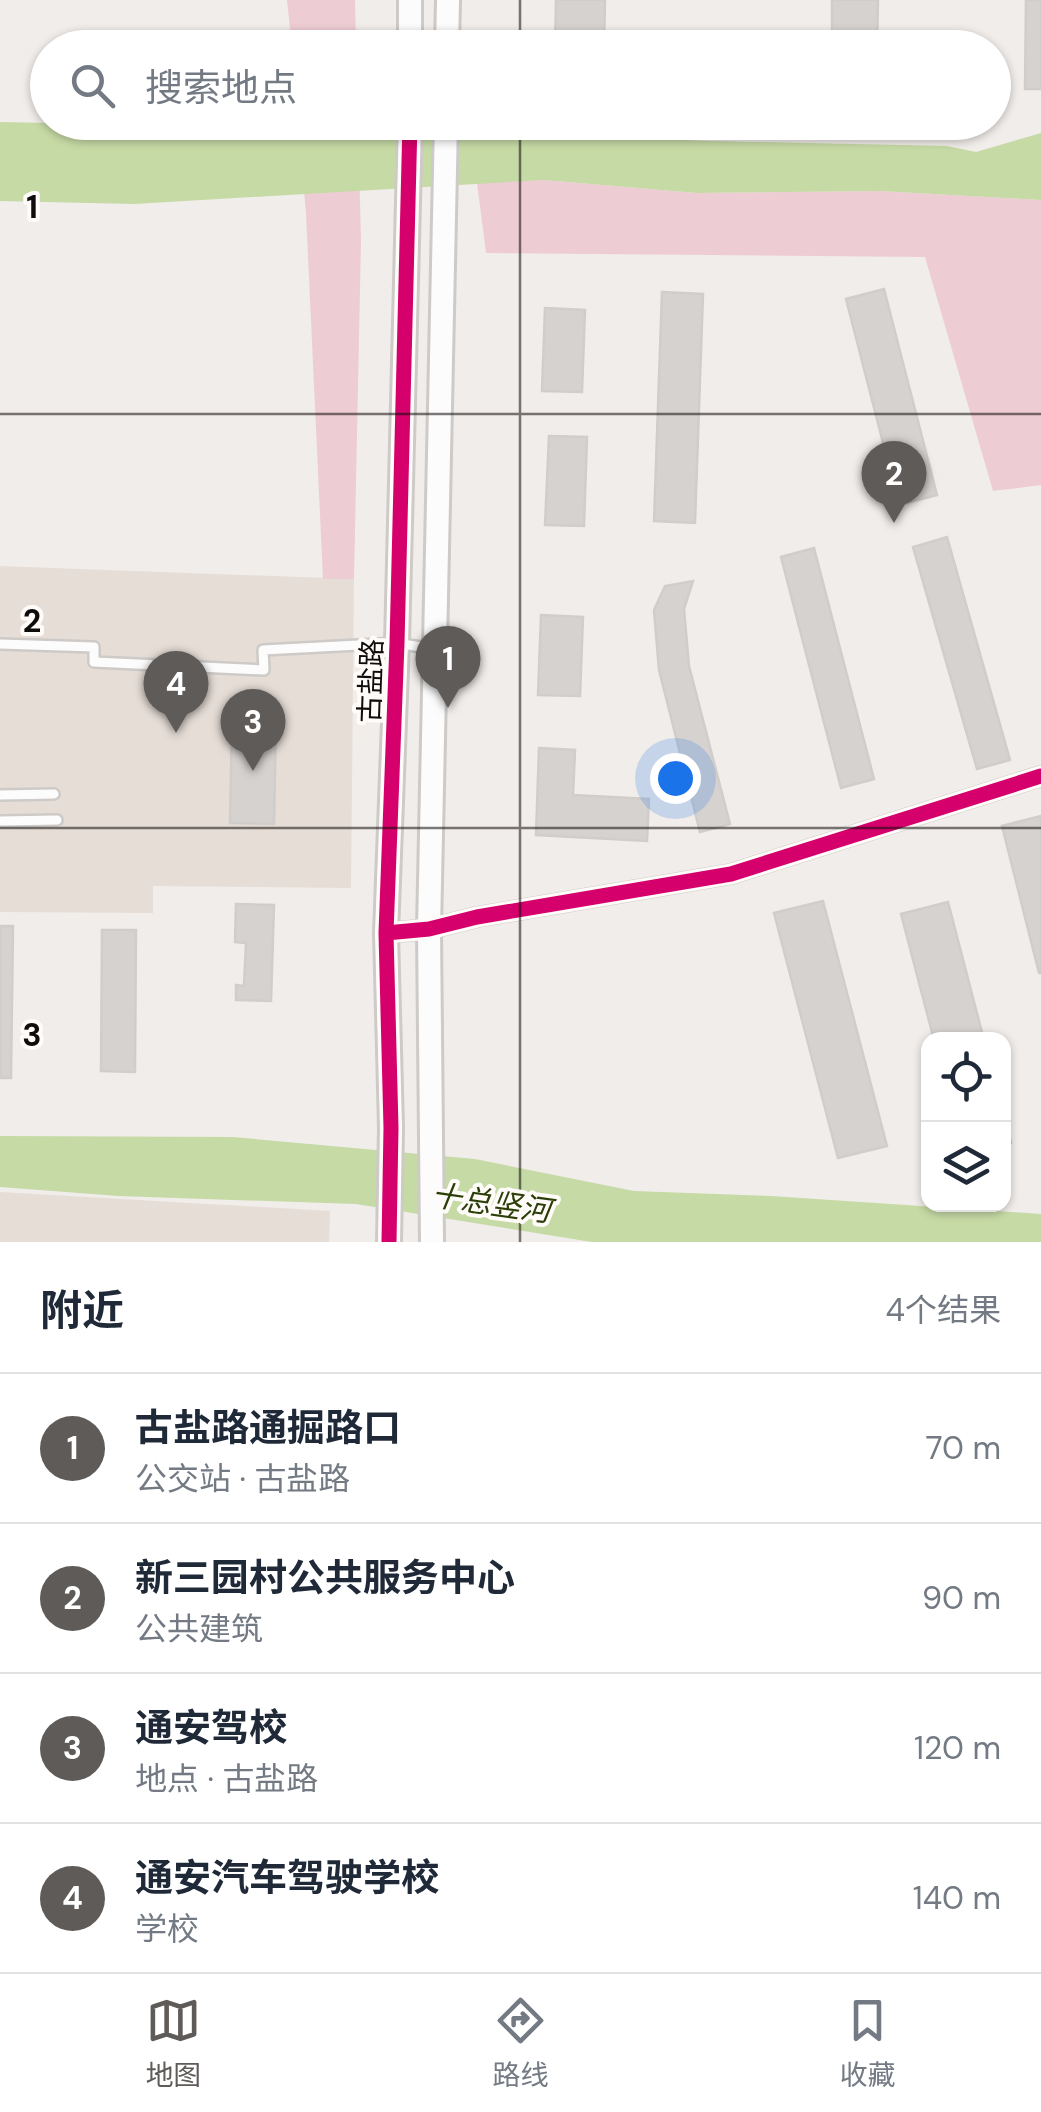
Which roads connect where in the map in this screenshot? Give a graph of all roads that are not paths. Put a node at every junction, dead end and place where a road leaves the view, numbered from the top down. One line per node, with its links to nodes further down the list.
1 (410, 0): 3 (street)
2 (448, 0): 4 (street)
3 (410, 30)
4 (447, 30)
5 (410, 140): 7 (street, 古盐路)
6 (446, 140): 9 (street)
7 (397, 643): 8 (lane); 9 (lane); 16 (street, 古盐路)
8 (0, 644)
9 (435, 650): 15 (street)
10 (1041, 776): 15 (street)
11 (0, 794): 12 (lane)
12 (54, 794)
13 (57, 820): 14 (lane)
14 (0, 821)
15 (429, 929): 16 (street); 18 (street)
16 (386, 933): 17 (street, 古盐路)
17 (390, 1242)
18 (432, 1242)

